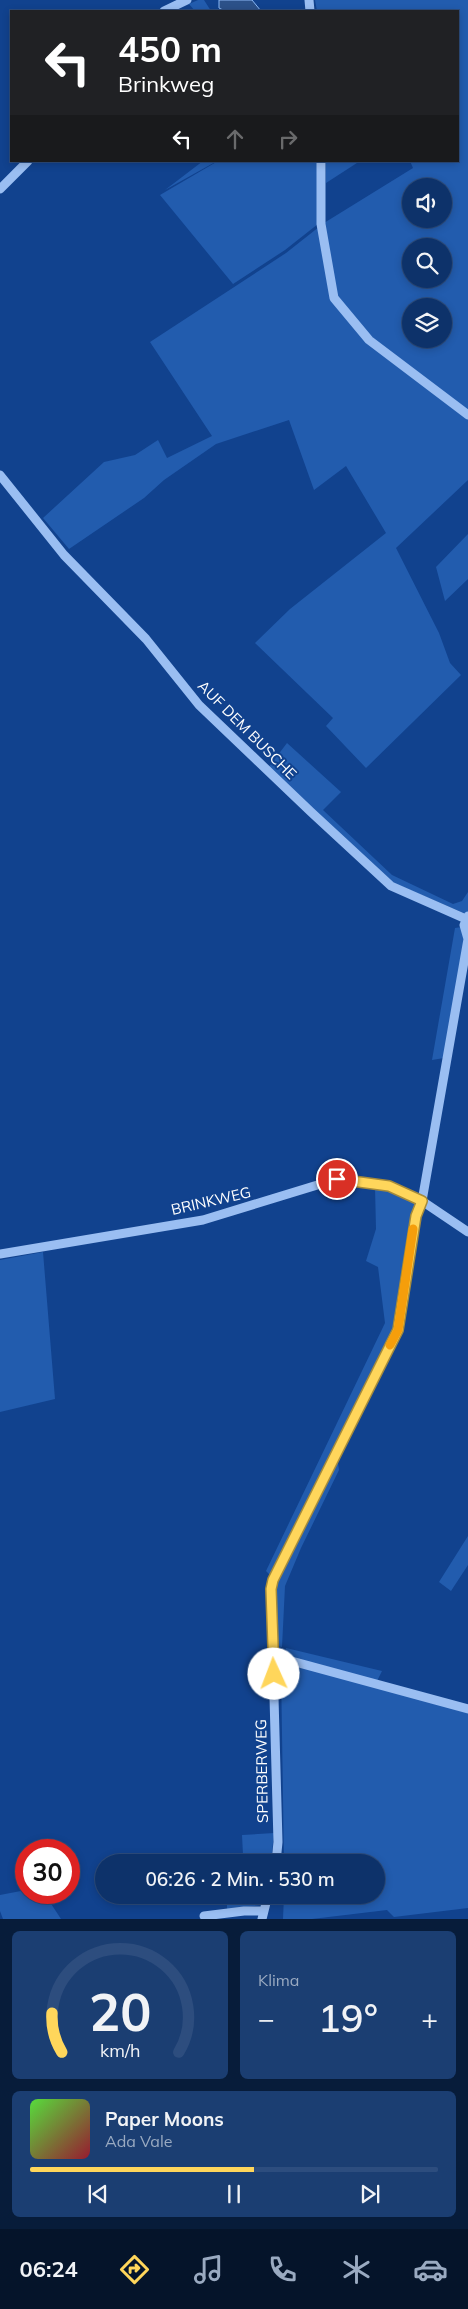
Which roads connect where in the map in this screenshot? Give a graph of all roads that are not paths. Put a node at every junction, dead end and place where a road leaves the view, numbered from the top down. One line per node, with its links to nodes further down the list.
1 (187, 0): 2 (street)
2 (166, 10)
3 (27, 162): 5 (street)
4 (321, 162): 6 (street)
5 (0, 190)
6 (468, 414)
7 (0, 475): 8 (street, AUF DEM BUSCHE)
8 (467, 918): 9 (street)
9 (468, 939): 10 (street)
10 (422, 1201): 11 (street, BRINKWEG); 12 (street, BRINKWEG); 13 (street, SPERBERWEG)
11 (468, 1232)
12 (0, 1254)
13 (273, 1656): 14 (street); 15 (street, SPERBERWEG)
14 (468, 1709)
15 (277, 1854)
16 (263, 1915): 17 (street)
17 (204, 1916)

